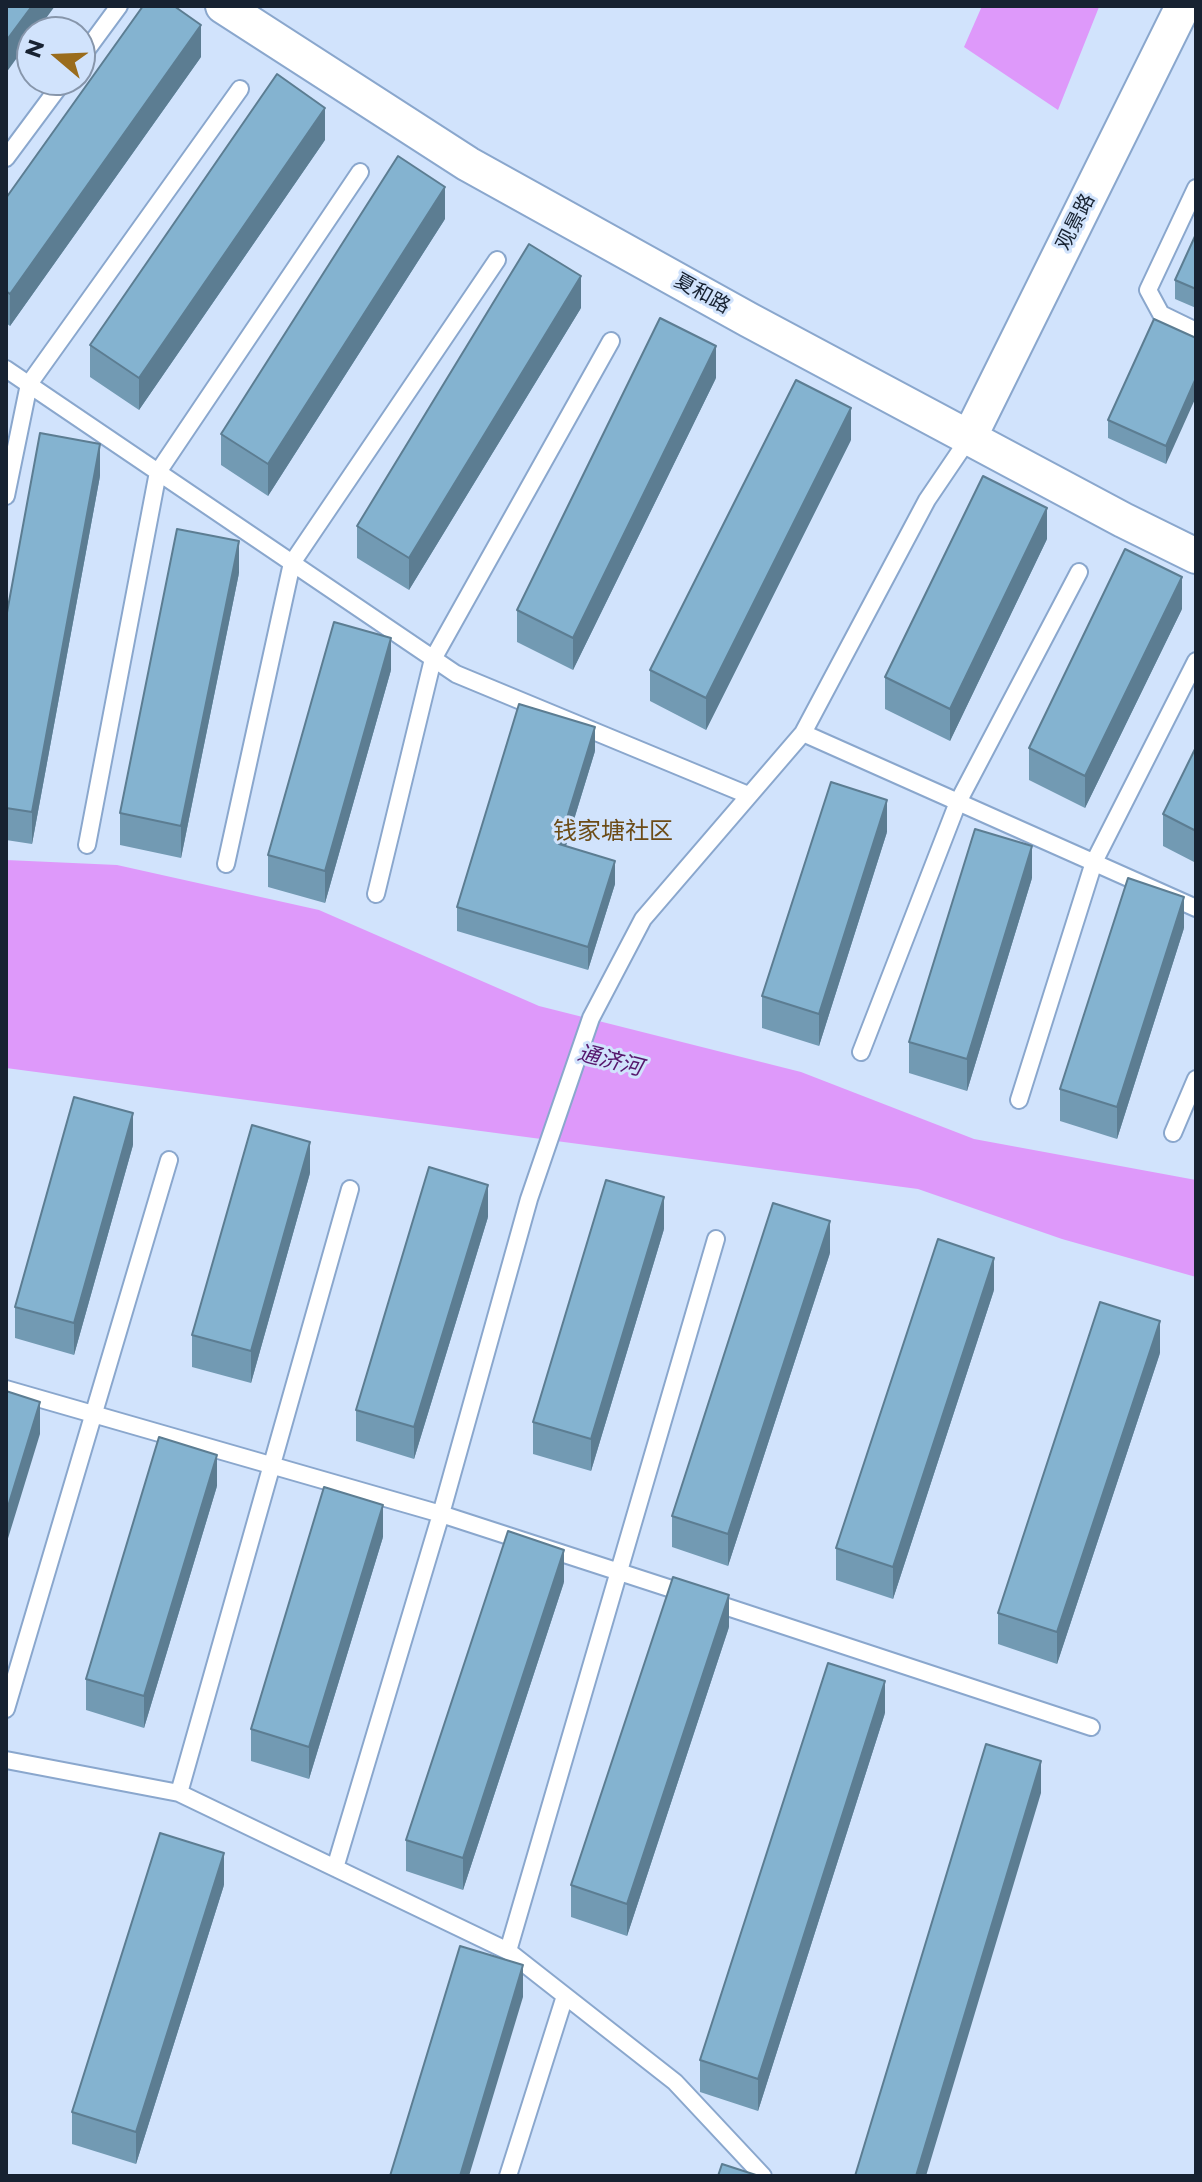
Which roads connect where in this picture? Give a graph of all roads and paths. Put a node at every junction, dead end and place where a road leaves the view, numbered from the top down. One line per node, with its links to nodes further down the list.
1 (119, 6): 4 (lane)
2 (223, 6): 15 (street, 夏和路)
3 (1183, 6): 15 (street, 观景路)
4 (96, 37)
5 (240, 89): 14 (lane)
6 (52, 96): 7 (lane)
7 (6, 158)
8 (360, 172): 16 (lane)
9 (1196, 188): 11 (lane)
10 (497, 260): 19 (lane)
11 (1196, 331)
12 (611, 341): 21 (lane)
13 (6, 369): 14 (lane)
14 (29, 384): 16 (lane); 17 (lane)
15 (969, 438): 18 (street, 夏和路); 23 (lane)
16 (158, 472): 19 (lane); 26 (lane)
17 (6, 496)
18 (1196, 556)
19 (292, 563): 21 (lane); 28 (lane)
20 (1079, 572): 25 (lane)
21 (433, 659): 24 (lane); 29 (lane)
22 (1196, 661): 27 (lane)
23 (803, 733): 24 (lane); 25 (lane)
24 (748, 795): 41 (lane)
25 (958, 802): 27 (lane); 31 (lane)
26 (87, 845)
27 (1094, 862): 30 (lane); 33 (lane)
28 (226, 864)
29 (376, 894)
30 (1196, 908)
31 (861, 1052)
32 (1196, 1079): 34 (lane)
33 (1019, 1100)
34 (1173, 1133)
35 (169, 1160): 39 (lane)
36 (350, 1189): 40 (lane)
37 (716, 1239): 42 (lane)
38 (6, 1389): 39 (lane)
39 (93, 1414): 40 (lane); 43 (lane)
40 (272, 1466): 41 (lane); 46 (lane)
41 (441, 1514): 42 (lane); 47 (lane)
42 (619, 1572): 44 (lane); 48 (lane)
43 (6, 1709)
44 (1091, 1727)
45 (6, 1760): 46 (lane)
46 (179, 1793): 47 (lane)
47 (335, 1868): 48 (lane)
48 (508, 1951): 49 (lane)
49 (565, 1996): 50 (lane); 51 (lane)
50 (508, 2176)
51 (763, 2176)

